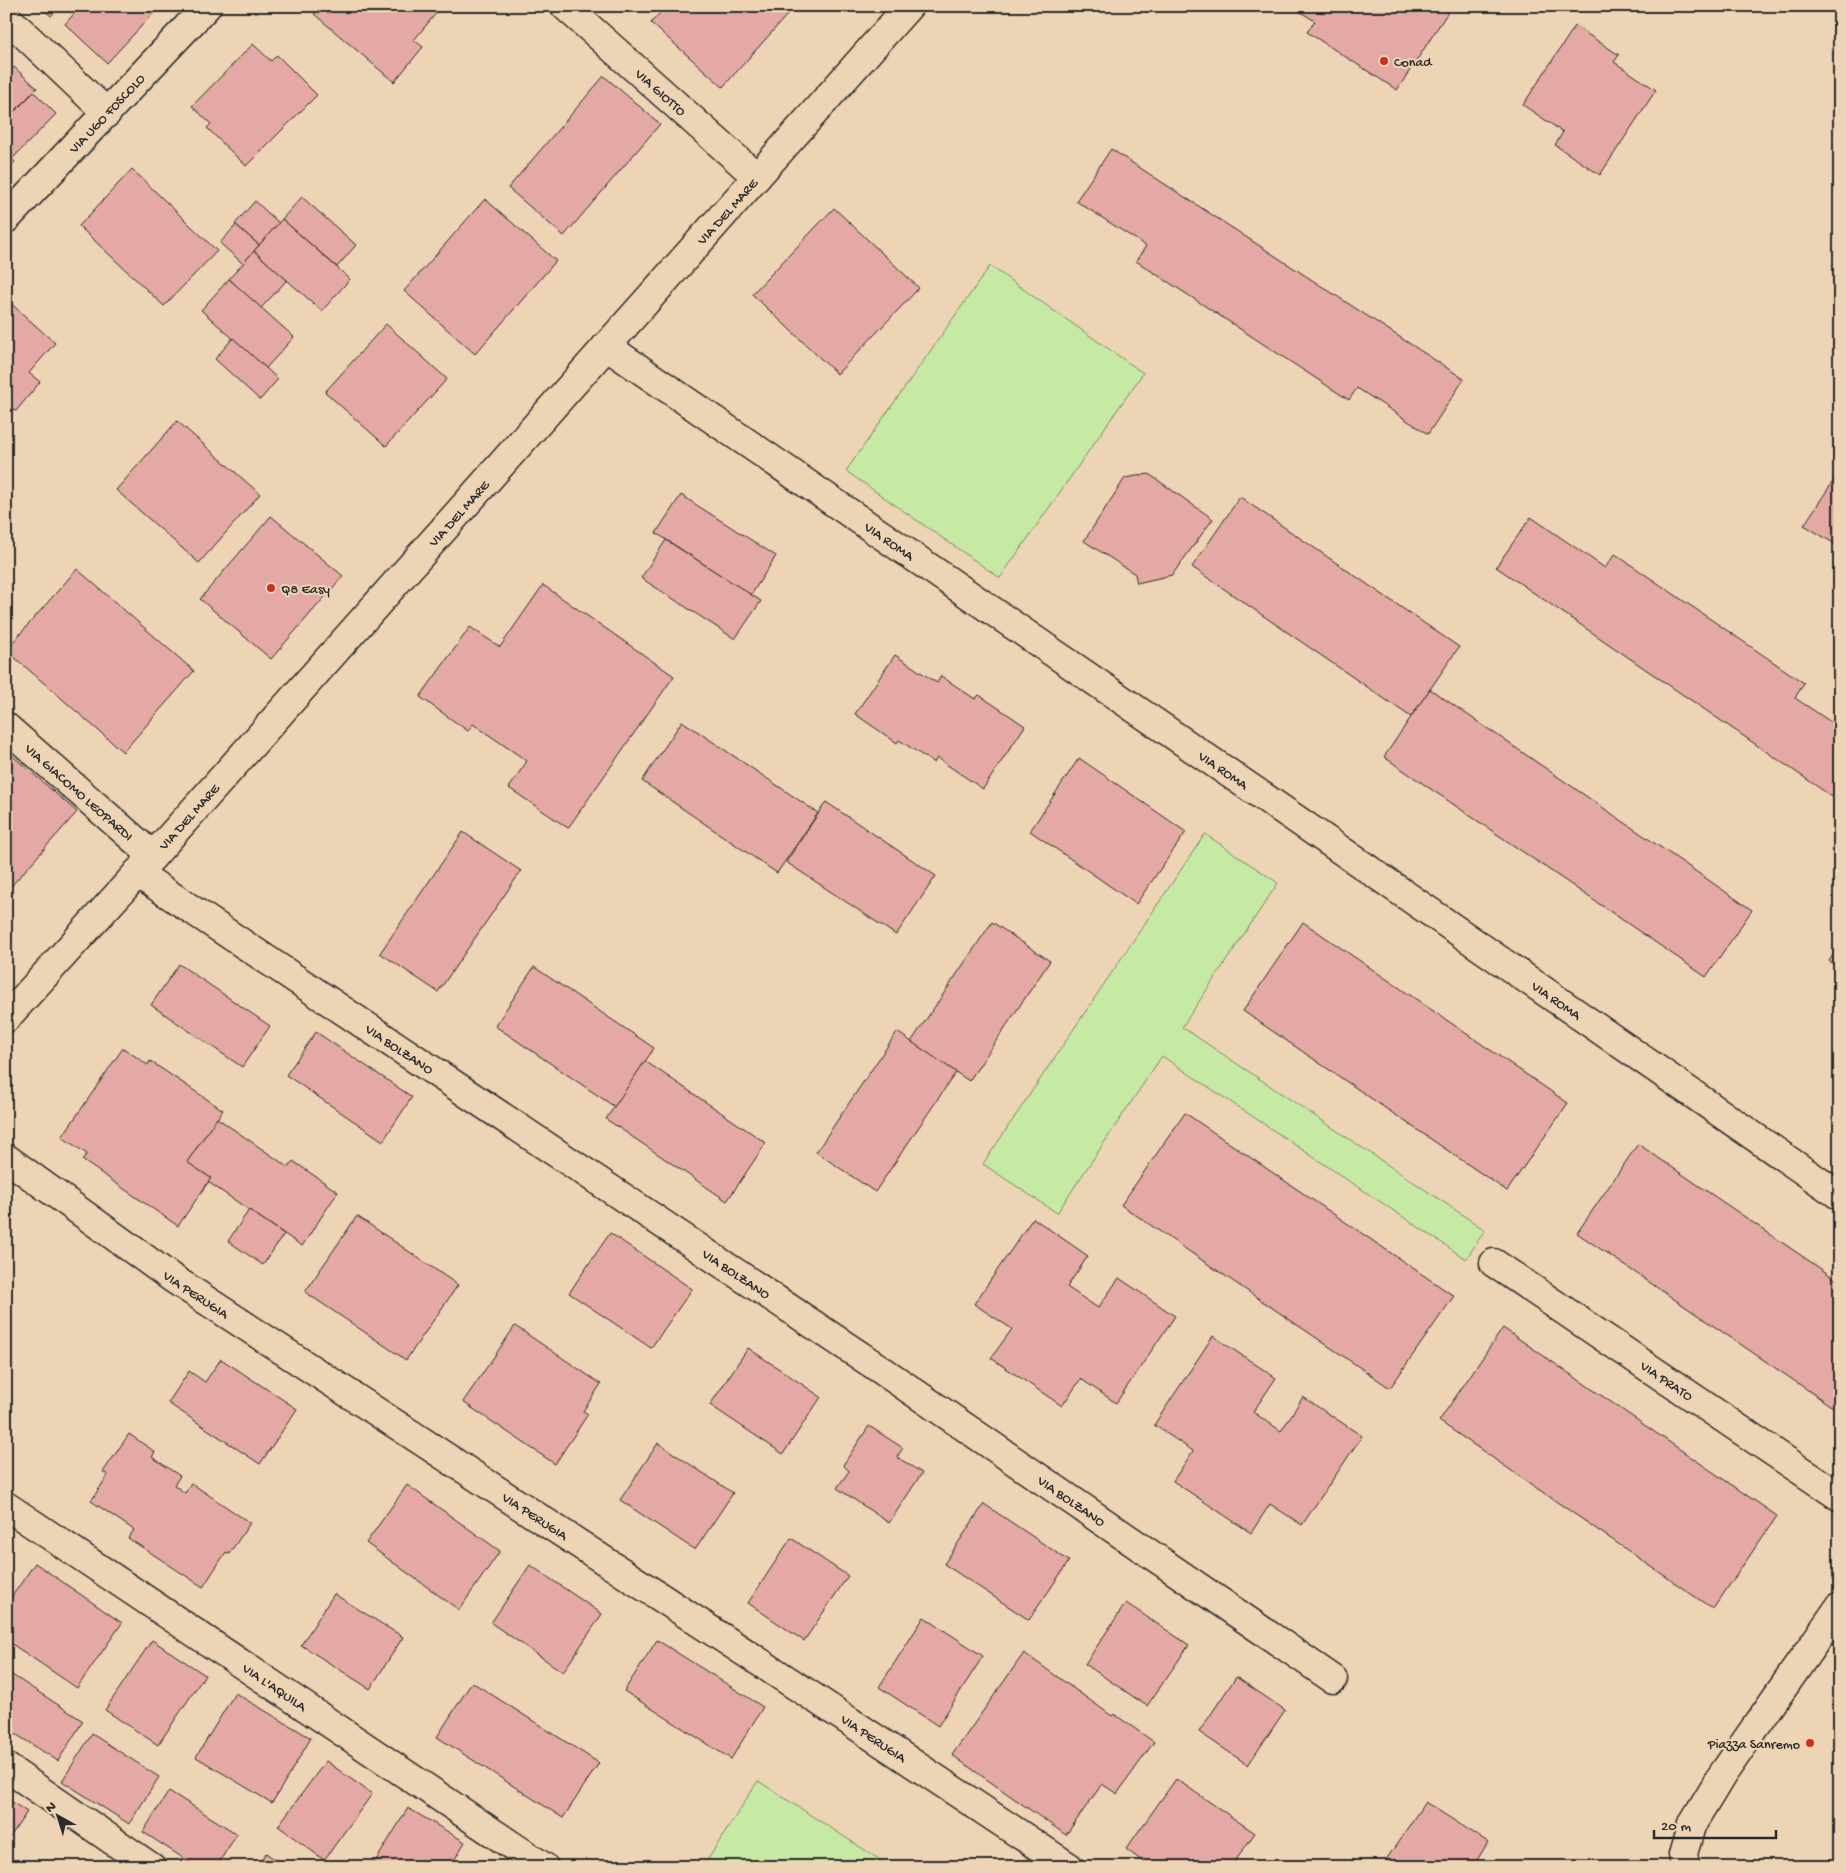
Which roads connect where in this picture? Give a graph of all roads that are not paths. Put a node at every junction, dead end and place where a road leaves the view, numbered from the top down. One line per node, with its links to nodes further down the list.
1 (207, 6): 5 (street, VIA UGO FOSCOLO)
2 (565, 6): 6 (street, VIA GIOTTO)
3 (909, 6): 6 (street, VIA DEL MARE)
4 (6, 17): 5 (street)
5 (107, 113): 7 (street, VIA UGO FOSCOLO)
6 (757, 177): 8 (street, VIA DEL MARE)
7 (6, 219)
8 (606, 346): 10 (street, VIA DEL MARE); 13 (street, VIA ROMA)
9 (6, 727): 10 (street, VIA GIACOMO LEOPARDI)
10 (145, 865): 11 (street, VIA DEL MARE); 18 (street, VIA BOLZANO)
11 (6, 1018)
12 (6, 1158): 22 (street, VIA PERUGIA)
13 (1840, 1196)
14 (1494, 1262): 15 (street, VIA PRATO)
15 (1840, 1497)
16 (6, 1506): 21 (street, VIA L'AQUILA)
17 (1840, 1606): 23 (street)
18 (1333, 1679)
19 (6, 1767): 20 (street)
20 (151, 1867)
21 (544, 1867)
22 (1069, 1867)
23 (1685, 1867)

